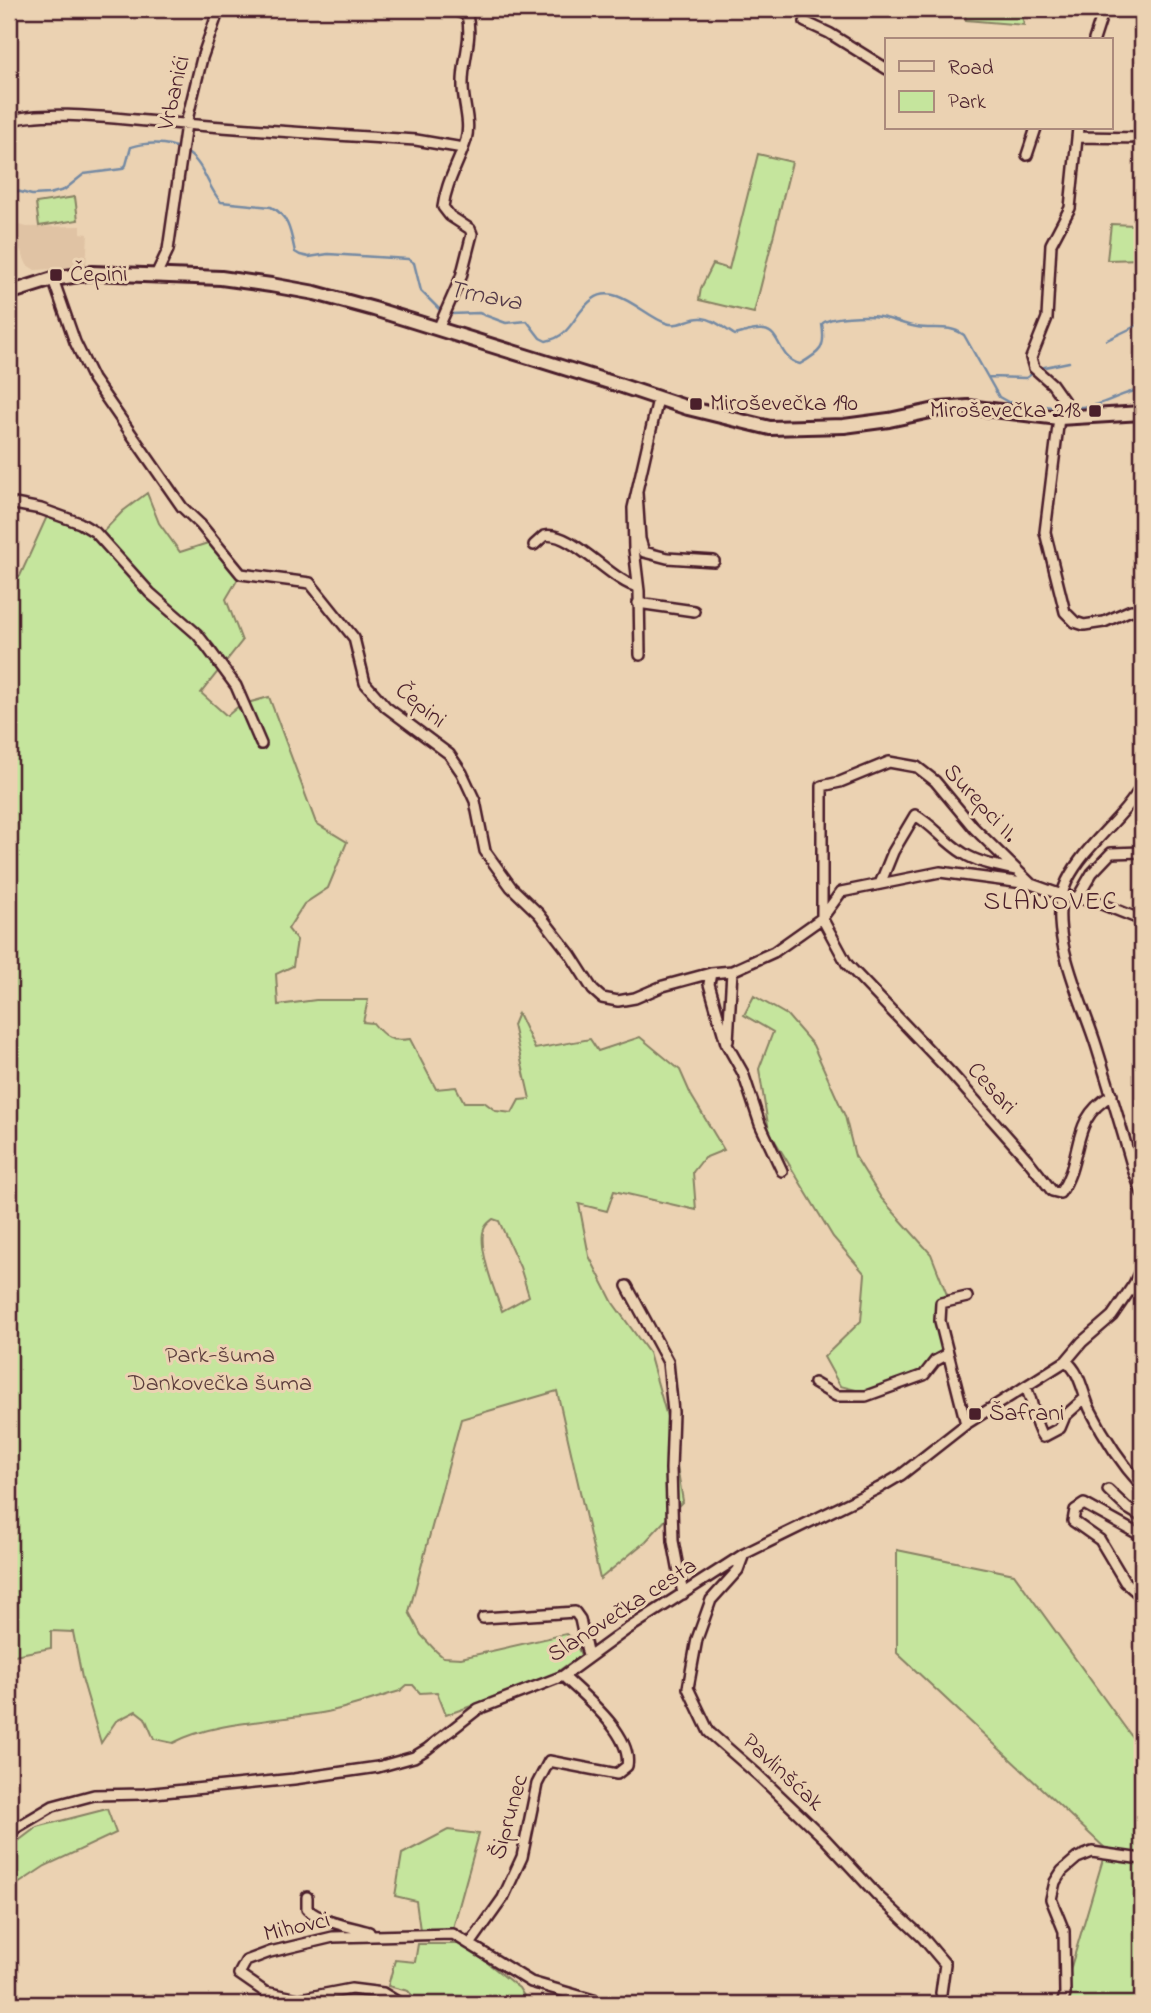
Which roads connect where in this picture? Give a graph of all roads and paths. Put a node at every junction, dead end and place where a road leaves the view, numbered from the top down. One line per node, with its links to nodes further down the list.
1 (216, 9): 8 (street, Vrbanići)
2 (453, 9): 12 (street)
3 (1104, 9): 5 (street)
4 (805, 22): 6 (street)
5 (1095, 38)
6 (885, 68)
7 (9, 121): 8 (street)
8 (187, 124): 12 (street); 14 (street, Vrbanići)
9 (1035, 130): 13 (street)
10 (1077, 133): 11 (street); 19 (street)
11 (1142, 138)
12 (463, 148): 17 (street)
13 (1027, 155)
14 (156, 275): 15 (main road); 17 (main road)
15 (53, 279): 16 (main road); 41 (street, Čepini)
16 (9, 293)
17 (439, 329): 18 (main road)
18 (658, 399): 19 (main road); 21 (street)
19 (1061, 410): 20 (main road); 28 (street)
20 (1142, 413)
21 (637, 493): 24 (street); 25 (street)
22 (9, 503): 30 (street)
23 (534, 545): 25 (street)
24 (714, 561)
25 (638, 587): 26 (street)
26 (638, 603): 27 (street); 29 (street)
27 (694, 611)
28 (1142, 611)
29 (640, 655)
30 (261, 744)
31 (1142, 785): 36 (street)
32 (1142, 852): 37 (street)
33 (1017, 870): 34 (street); 35 (street, Surepci II.); 38 (street, Surepci II.)
34 (880, 884): 35 (street); 38 (street)
35 (1031, 884): 36 (street)
36 (1062, 895): 37 (street); 43 (street)
37 (1078, 897): 39 (street)
38 (822, 918): 40 (street); 43 (street, Cesari)
39 (1142, 920)
40 (732, 971): 41 (street); 42 (street)
41 (711, 973): 42 (street)
42 (728, 1046): 44 (street)
43 (1112, 1095): 45 (street)
44 (782, 1171)
45 (1142, 1193)
46 (1142, 1266): 50 (street, Slanovečka cesta)
47 (627, 1286): 60 (street)
48 (967, 1297): 49 (street)
49 (948, 1353): 51 (street); 54 (street)
50 (1066, 1361): 52 (street, Slanovečka cesta); 53 (street)
51 (814, 1383)
52 (1026, 1388): 53 (street); 54 (street, Slanovečka cesta)
53 (1085, 1398): 55 (street)
54 (966, 1424): 59 (street, Slanovečka cesta)
55 (1142, 1486)
56 (1108, 1490): 57 (street)
57 (1142, 1517)
58 (1142, 1536): 61 (street)
59 (744, 1554): 60 (street, Slanovečka cesta); 70 (street, Pavlinšćak)
60 (683, 1594): 63 (street, Slanovečka cesta)
61 (1142, 1597)
62 (483, 1618): 63 (street)
63 (588, 1656): 64 (street, Slanovečka cesta)
64 (564, 1676): 65 (street, Slanovečka cesta); 69 (street, Šiprunec)
65 (9, 1832)
66 (1142, 1859): 73 (street)
67 (307, 1897): 68 (street)
68 (377, 1935): 69 (street, Mihovci); 71 (street, Mihovci)
69 (471, 1943): 72 (street, Mihovci)
70 (941, 1993)
71 (401, 2004)
72 (607, 2004)
73 (1062, 2004)

